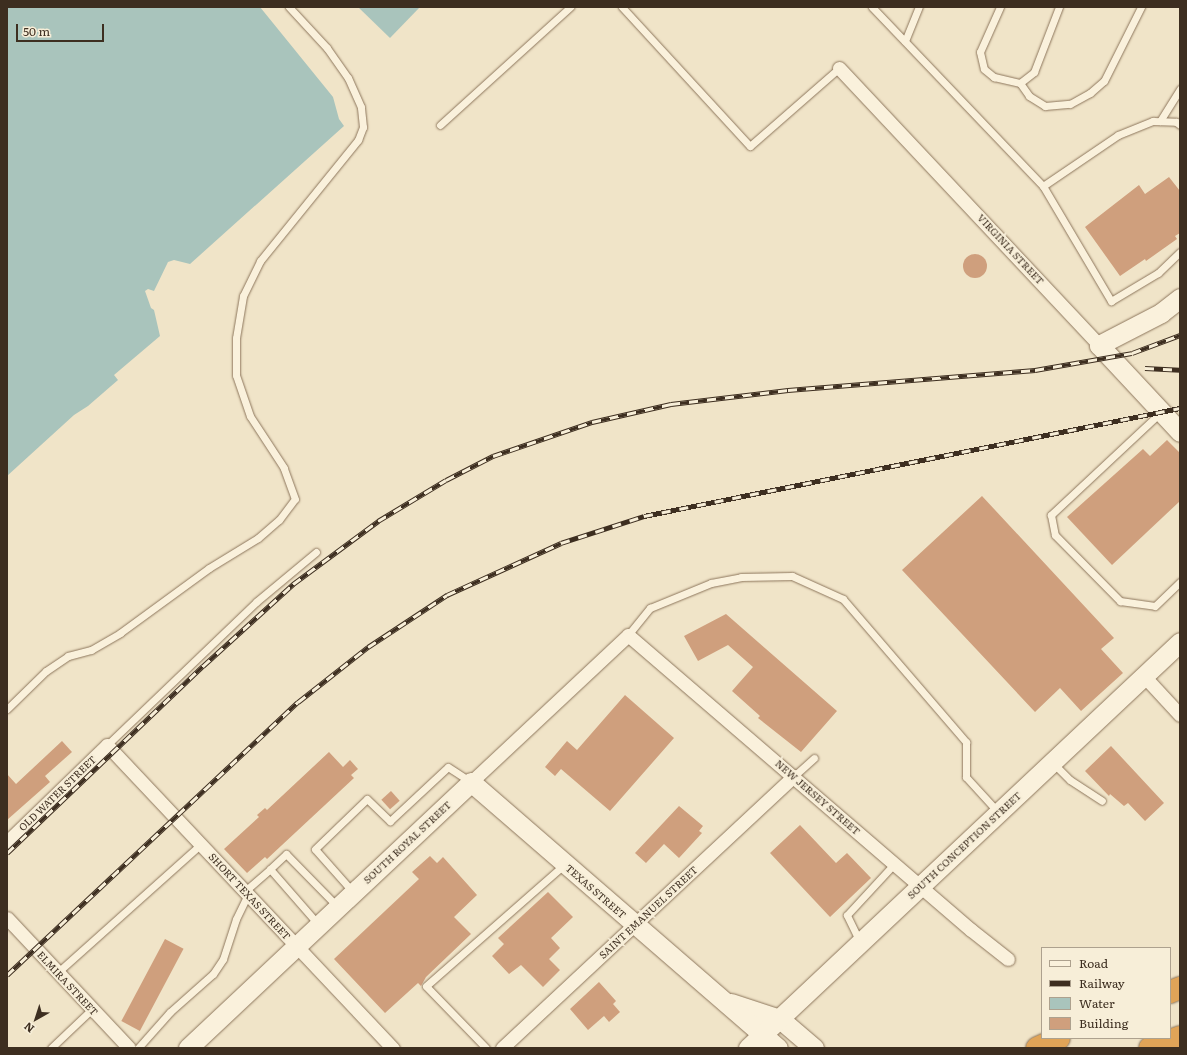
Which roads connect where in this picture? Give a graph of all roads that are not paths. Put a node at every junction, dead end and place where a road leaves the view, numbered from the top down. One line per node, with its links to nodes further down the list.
1 (289, 7): 27 (lane)
2 (570, 7): 14 (lane)
3 (622, 7): 10 (lane)
4 (872, 7): 9 (lane)
5 (919, 7): 9 (lane)
6 (1000, 7): 11 (lane)
7 (1059, 7): 11 (lane)
8 (1141, 7): 11 (lane)
9 (905, 41): 16 (lane)
10 (839, 68): 19 (street, VIRGINIA STREET)
11 (1020, 83)
12 (1180, 89): 13 (lane)
13 (1160, 121): 15 (lane); 16 (lane)
14 (440, 125)
15 (1180, 125)
16 (1043, 186): 17 (lane)
17 (1180, 252)
18 (1180, 298): 19 (street)
19 (1100, 345): 20 (street, VIRGINIA STREET)
20 (1161, 412): 21 (street, VIRGINIA STREET); 23 (lane)
21 (1180, 432)
22 (316, 552): 29 (lane)
23 (1180, 582)
24 (628, 635): 32 (street, NEW JERSEY STREET); 33 (street, SOUTH ROYAL STREET); 35 (lane)
25 (1180, 642): 26 (street, SOUTH CONCEPTION STREET)
26 (1144, 676): 28 (street); 31 (street, SOUTH CONCEPTION STREET)
27 (7, 709)
28 (1180, 715)
29 (107, 745): 36 (street, OLD WATER STREET); 37 (street, SHORT TEXAS STREET)
30 (814, 758): 32 (lane)
31 (1052, 762): 34 (lane); 35 (street, SOUTH CONCEPTION STREET)
32 (794, 776): 38 (street, NEW JERSEY STREET); 47 (street, SAINT EMANUEL STREET)
33 (471, 782): 39 (street, TEXAS STREET); 43 (street, SOUTH ROYAL STREET); 43 (lane)
34 (1102, 801)
35 (999, 812): 41 (street, SOUTH CONCEPTION STREET)
36 (7, 842)
37 (201, 844): 42 (street, SHORT TEXAS STREET); 51 (lane)
38 (895, 863): 41 (street, NEW JERSEY STREET); 48 (lane)
39 (565, 864): 47 (street, TEXAS STREET); 64 (lane)
40 (270, 869): 42 (lane); 44 (lane); 46 (lane)
41 (921, 885): 48 (street, SOUTH CONCEPTION STREET); 50 (street, NEW JERSEY STREET)
42 (246, 892): 49 (street, SHORT TEXAS STREET); 61 (lane)
43 (353, 892): 44 (street, SOUTH ROYAL STREET)
44 (338, 906): 46 (street, SOUTH ROYAL STREET)
45 (7, 918): 51 (street, ELMIRA STREET)
46 (318, 925): 49 (street, SOUTH ROYAL STREET)
47 (635, 925): 52 (street, TEXAS STREET); 65 (street, SAINT EMANUEL STREET)
48 (860, 943): 54 (street, SOUTH CONCEPTION STREET)
49 (296, 945): 62 (street, SOUTH ROYAL STREET); 63 (street, SHORT TEXAS STREET)
50 (1008, 959)
51 (58, 972): 53 (street, ELMIRA STREET)
52 (721, 1000): 54 (street, TEXAS STREET); 55 (street, TEXAS STREET)
53 (92, 1009): 59 (lane); 60 (street, ELMIRA STREET)
54 (780, 1019): 55 (street, SOUTH CONCEPTION STREET); 68 (street, TEXAS STREET)
55 (763, 1035): 66 (street, SOUTH CONCEPTION STREET); 67 (street, TEXAS STREET)
56 (1180, 1037): 70 (highway)
57 (1057, 1039): 69 (highway)
58 (1180, 1044): 70 (highway)
59 (51, 1048)
60 (129, 1048)
61 (138, 1048)
62 (188, 1048)
63 (392, 1048)
64 (486, 1048)
65 (502, 1048)
66 (748, 1048)
67 (778, 1048)
68 (814, 1048)
69 (1037, 1048)
70 (1151, 1048)

